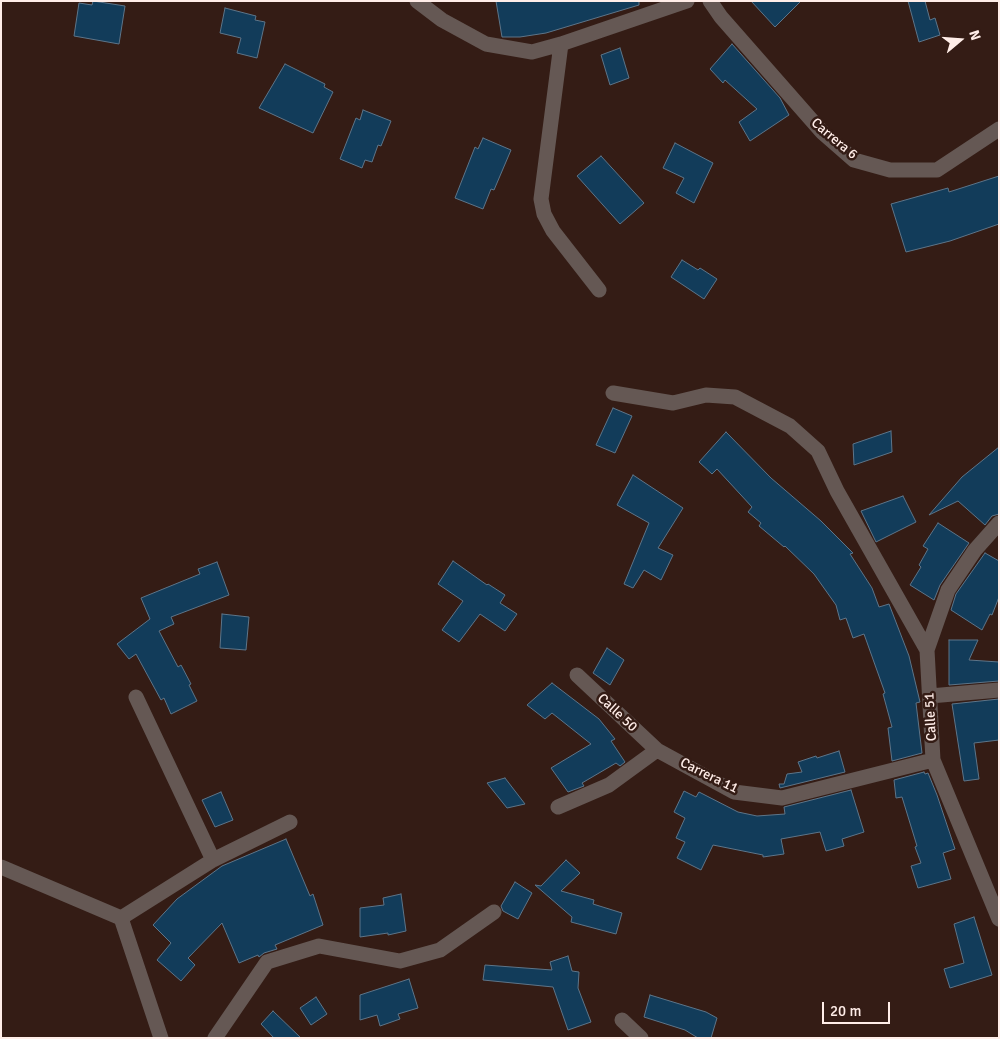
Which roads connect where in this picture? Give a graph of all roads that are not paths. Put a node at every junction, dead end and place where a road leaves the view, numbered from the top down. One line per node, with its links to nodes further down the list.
1 (417, 1): 4 (street)
2 (687, 1): 4 (street)
3 (710, 1): 5 (street, Carrera 6)
4 (561, 44): 6 (street)
5 (999, 129)
6 (599, 290)
7 (613, 393): 9 (street)
8 (999, 522): 9 (street, Calle 51)
9 (927, 650): 12 (street, Calle 51)
10 (577, 675): 14 (street, Calle 50)
11 (999, 690): 12 (street)
12 (930, 696): 15 (street, Calle 51)
13 (136, 697): 18 (street)
14 (657, 750): 15 (street, Carrera 11); 16 (street)
15 (933, 760): 22 (street, Calle 51)
16 (558, 807)
17 (290, 822): 18 (street)
18 (213, 860): 21 (street)
19 (1, 867): 21 (street)
20 (494, 912): 25 (street)
21 (122, 918): 24 (street)
22 (999, 919)
23 (622, 1020): 26 (street)
24 (161, 1038)
25 (215, 1038)
26 (640, 1038)

